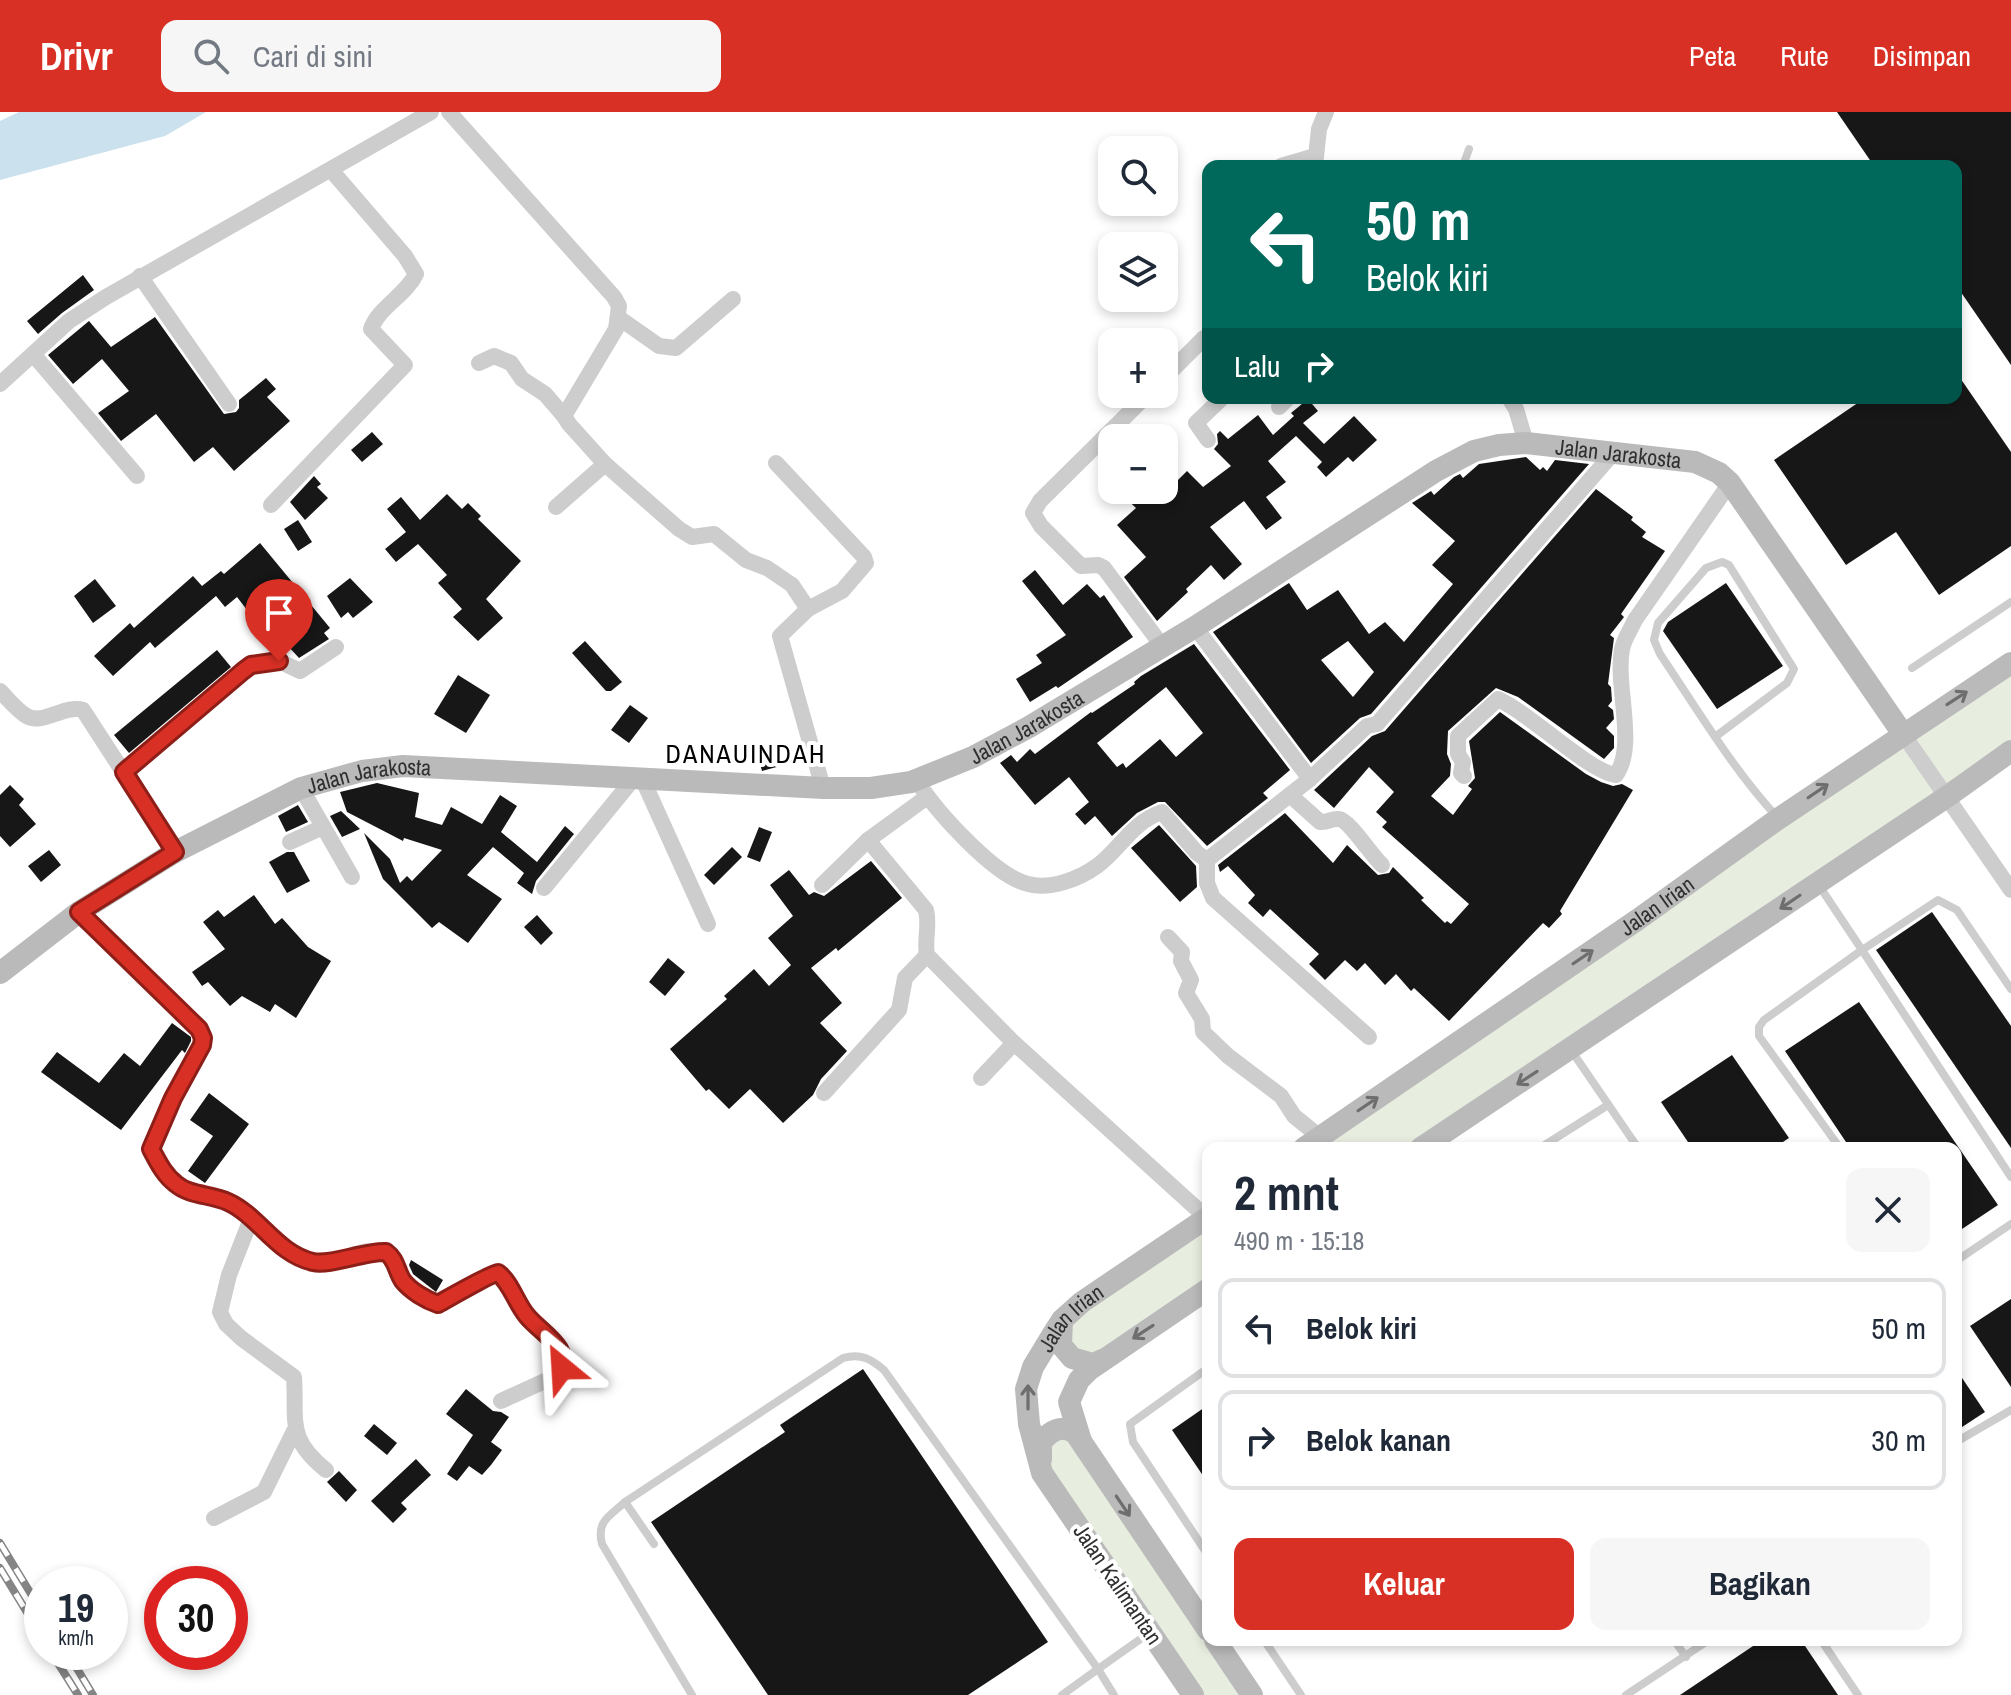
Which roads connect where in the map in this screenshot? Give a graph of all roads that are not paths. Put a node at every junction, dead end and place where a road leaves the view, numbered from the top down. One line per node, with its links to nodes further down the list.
1 (431, 112): 7 (street)
2 (449, 112): 10 (street)
3 (1326, 112): 5 (street)
4 (1469, 149): 6 (lane)
5 (1315, 160)
6 (1465, 160)
7 (331, 170): 8 (street); 28 (street)
8 (140, 276): 12 (street); 16 (street)
9 (733, 299): 10 (street)
10 (619, 318): 20 (street)
11 (1202, 340): 14 (street)
12 (33, 354): 15 (street); 26 (street)
13 (479, 363): 20 (street)
14 (1178, 364)
15 (0, 384)
16 (229, 404)
17 (1216, 404): 21 (street)
18 (1516, 404): 22 (street)
19 (1134, 408): 34 (street)
20 (564, 416): 25 (street)
21 (1208, 440)
22 (1526, 443): 23 (street, Jalan Jarakosta); 32 (street, Jalan Jarakosta)
23 (1615, 451): 27 (street, Jalan Jarakosta); 44 (street)
24 (776, 463): 31 (street)
25 (605, 464): 29 (street); 31 (street)
26 (137, 476)
27 (1730, 483): 38 (street, Jalan Jarakosta); 42 (street)
28 (271, 505)
29 (556, 507)
30 (2011, 602): 36 (lane)
31 (808, 609): 46 (street)
32 (1195, 627): 34 (street, Jalan Jarakosta); 44 (street)
33 (336, 647): 41 (street)
34 (1163, 647): 47 (street, Jalan Jarakosta)
35 (2011, 663): 38 (street, Jalan Irian, one-way to 35)
36 (1912, 668)
37 (0, 691): 41 (street)
38 (1903, 734): 49 (street); 50 (street, Jalan Irian, one-way to 38)
39 (1715, 737): 39 (lane); 50 (lane)
40 (2011, 751): 49 (street)
41 (124, 772): 54 (street)
42 (1464, 776)
43 (639, 778): 45 (street, Jalan Jarakosta); 46 (street, Jalan Jarakosta); 60 (street); 63 (street)
44 (1310, 779): 48 (street)
45 (301, 788): 51 (street); 54 (street, Jalan Jarakosta)
46 (823, 788): 47 (street, Jalan Jarakosta)
47 (922, 789): 52 (street); 55 (street)
48 (1290, 795): 55 (street); 56 (street)
49 (1948, 796): 58 (street); 61 (street)
50 (1778, 819): 75 (street, Jalan Irian, one-way to 50)
51 (323, 827): 53 (street); 57 (street)
52 (868, 840): 59 (street); 66 (street)
53 (290, 842)
54 (175, 852): 62 (street, Jalan Jarakosta)
55 (1207, 860): 69 (street)
56 (1382, 865)
57 (352, 877)
58 (1818, 883): 65 (lane); 71 (street, one-way to 71)
59 (822, 885)
60 (544, 888)
61 (2011, 890)
62 (79, 912): 67 (street, Jalan Jarakosta); 82 (street)
63 (708, 924)
64 (1168, 937): 75 (street)
65 (1862, 950): 68 (lane); 79 (lane); 80 (lane)
66 (927, 955): 70 (street); 73 (street)
67 (0, 973)
68 (2011, 989)
69 (1369, 1037)
70 (1014, 1043): 72 (street); 81 (street)
71 (1570, 1049): 74 (lane); 76 (street, one-way to 76)
72 (981, 1078)
73 (824, 1093)
74 (1608, 1105): 77 (lane); 78 (lane)
75 (1312, 1142)
76 (1430, 1142)
77 (1549, 1142)
78 (1634, 1142)
79 (1836, 1142)
80 (2011, 1177)
81 (1202, 1213)
82 (251, 1219): 90 (street); 92 (street)
83 (1202, 1222): 87 (street, Jalan Irian)
84 (2011, 1224): 85 (lane)
85 (1962, 1257)
86 (1202, 1293): 88 (street, Jalan Irian, one-way to 88)
87 (1062, 1320): 88 (street); 96 (street, Jalan Irian, one-way to 87)
88 (1102, 1360): 94 (street, Jalan Irian)
89 (1202, 1372): 100 (lane)
90 (501, 1401)
91 (2011, 1410): 93 (lane)
92 (294, 1431): 95 (street); 98 (street)
93 (1962, 1439)
94 (1081, 1441): 96 (street); 101 (street, one-way to 101)
95 (326, 1470)
96 (1042, 1473): 102 (street, Jalan Kalimantan)
97 (625, 1502): 99 (lane); 109 (lane); 110 (lane)
98 (214, 1518)
99 (654, 1544)
100 (1202, 1546)
101 (1202, 1618)
102 (1150, 1632): 109 (lane); 113 (street, Jalan Kalimantan)
103 (1220, 1646): 114 (street)
104 (1268, 1646): 115 (lane)
105 (1678, 1646): 108 (lane)
106 (1701, 1646): 108 (lane)
107 (1825, 1646): 117 (lane)
108 (1686, 1657): 116 (lane)
109 (1098, 1669): 111 (lane); 112 (lane)
110 (692, 1695)
111 (1062, 1695)
112 (1114, 1695)
113 (1193, 1695)
114 (1252, 1695)
115 (1301, 1695)
116 (1626, 1695)
117 (1858, 1695)

